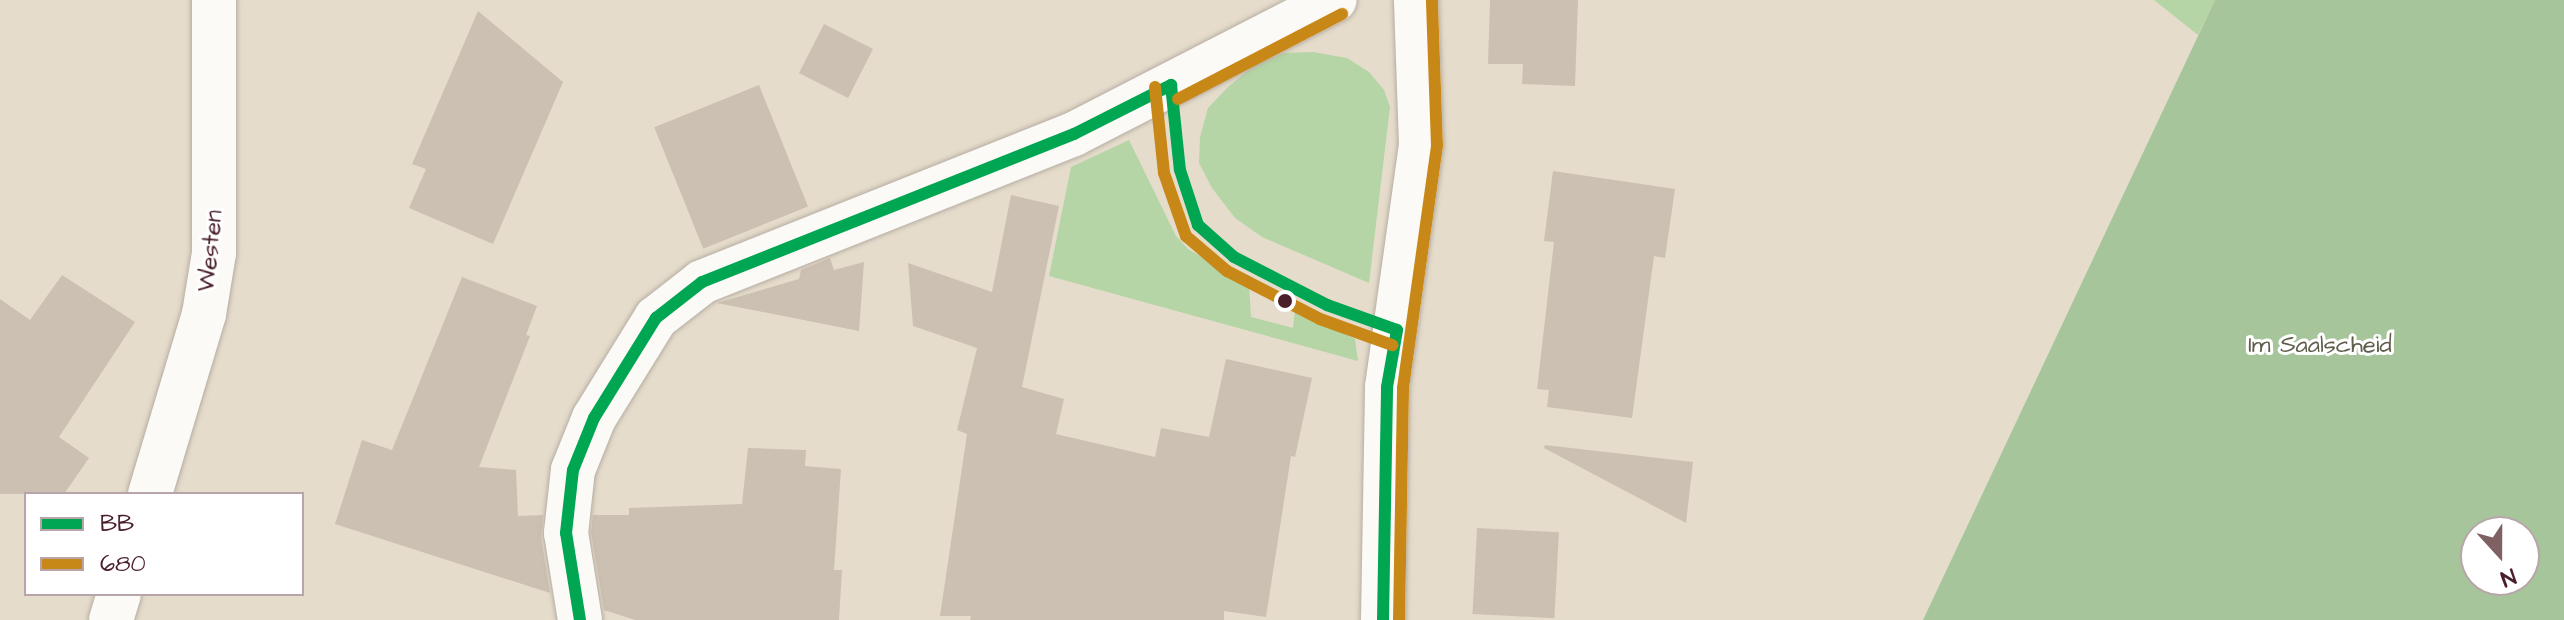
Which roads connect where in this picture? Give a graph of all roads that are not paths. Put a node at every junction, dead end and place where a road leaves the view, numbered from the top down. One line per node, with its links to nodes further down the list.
1 (214, 0): 4 (street, Westen)
2 (1335, 0): 7 (street)
3 (1416, 0): 8 (street)
4 (151, 492)
5 (118, 596): 6 (street)
6 (111, 620)
7 (580, 620)
8 (1383, 620)

